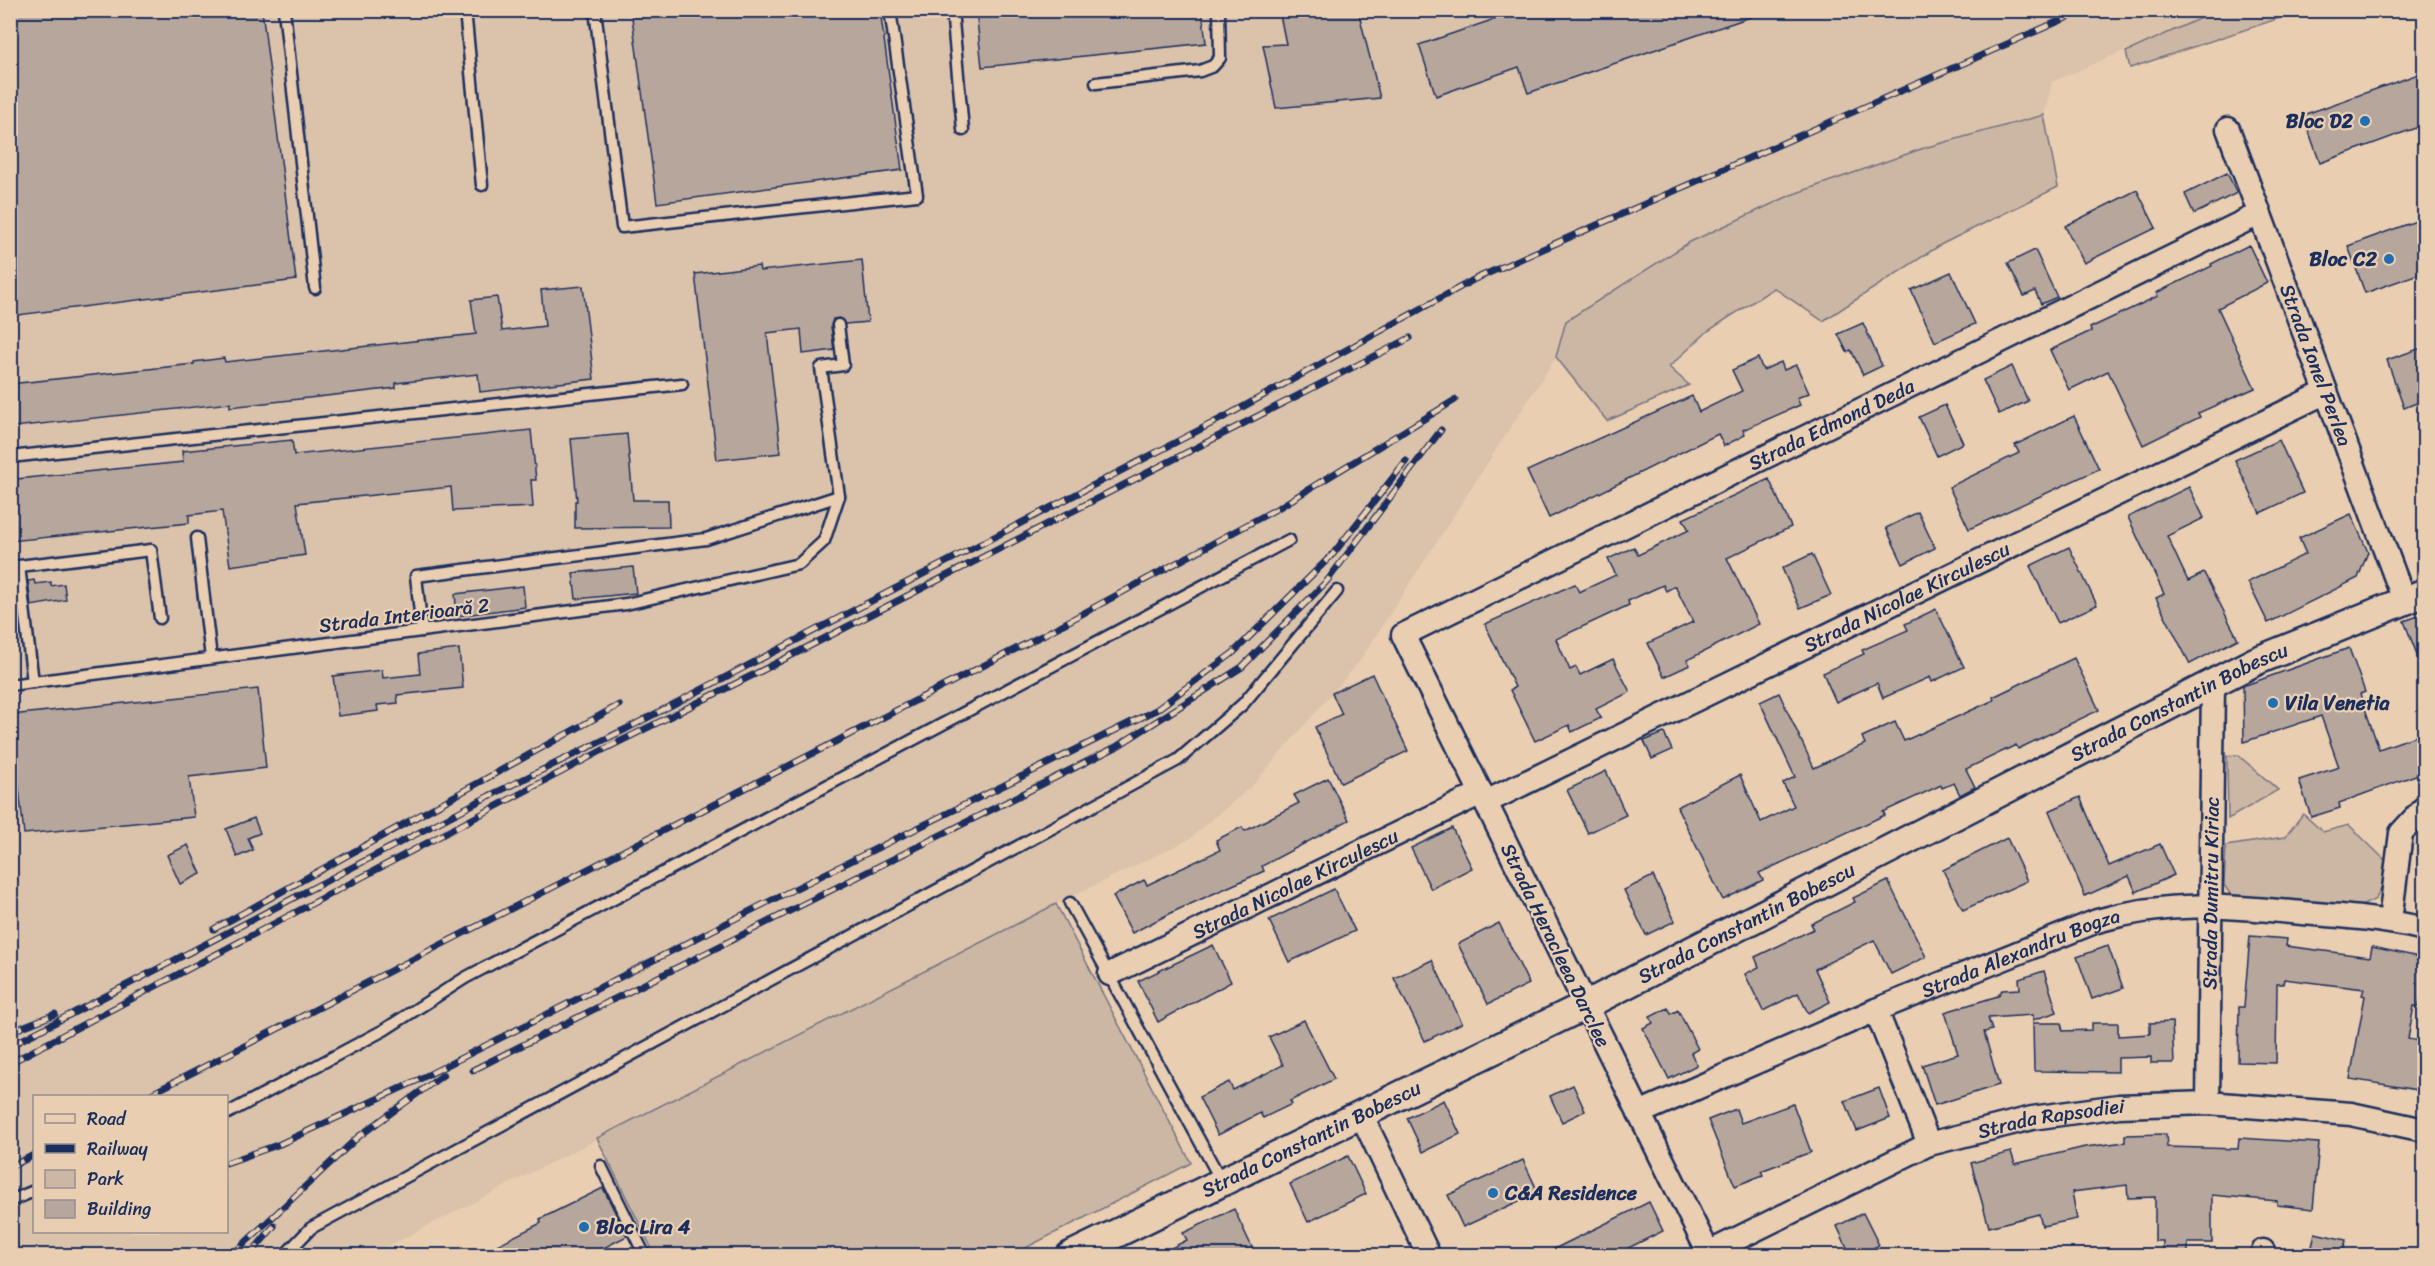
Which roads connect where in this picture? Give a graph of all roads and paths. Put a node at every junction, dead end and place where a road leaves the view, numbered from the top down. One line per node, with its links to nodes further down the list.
1 (284, 10): 12 (lane)
2 (465, 10): 10 (lane)
3 (595, 10): 4 (lane)
4 (890, 10)
5 (952, 10): 9 (lane)
6 (1219, 10): 7 (lane)
7 (1096, 83)
8 (2228, 129): 11 (street, Strada Ionel Perlea)
9 (963, 130)
10 (482, 186)
11 (2259, 214): 15 (street, Strada Ionel Perlea); 24 (street, Strada Edmond Deda)
12 (315, 288)
13 (838, 325): 17 (lane)
14 (682, 384): 16 (lane)
15 (2326, 392): 21 (street, Strada Ionel Perlea); 29 (street, Strada Nicolae Kirculescu)
16 (10, 457)
17 (839, 496): 23 (lane, Strada Interioară 2); 23 (lane)
18 (197, 538): 25 (lane)
19 (1289, 540): 39 (lane)
20 (1337, 591): 50 (lane)
21 (2414, 597): 27 (street, Strada Constantin Bobescu)
22 (160, 618): 26 (lane)
23 (422, 631): 25 (lane, Strada Interioară 2)
24 (1403, 635): 29 (street, Strada Heracleea Darclee)
25 (211, 658): 26 (lane, Strada Interioară 2)
26 (33, 682): 28 (lane, Strada Interioară 2)
27 (2213, 683): 32 (street, Strada Dumitru Kiriac); 36 (street, Strada Constantin Bobescu)
28 (10, 685)
29 (1483, 797): 35 (street, Strada Nicolae Kirculescu); 36 (street, Strada Heracleea Darclee)
30 (2424, 808): 33 (street)
31 (1071, 903): 35 (lane)
32 (2211, 905): 33 (street, Strada Alexandru Bogza); 37 (street, Strada Alexandru Bogza); 38 (street, Strada Dumitru Kiriac)
33 (2390, 921): 34 (street, Strada Alexandru Bogza)
34 (2424, 929)
35 (1110, 974): 45 (lane)
36 (1586, 1005): 40 (street, Strada Heracleea Darclee); 41 (street, Strada Constantin Bobescu)
37 (1876, 1010): 40 (street, Strada Alexandru Bogza); 43 (street)
38 (2208, 1103): 42 (street, Strada Rapsodiei); 43 (street, Strada Rapsodiei)
39 (228, 1113)
40 (1639, 1113): 49 (street, Strada Heracleea Darclee)
41 (1361, 1114): 45 (street, Strada Constantin Bobescu); 52 (street)
42 (2424, 1130)
43 (1929, 1144): 49 (street, Strada Rapsodiei)
44 (601, 1166): 51 (lane)
45 (1222, 1182): 48 (street, Strada Constantin Bobescu)
46 (33, 1191): 47 (lane)
47 (10, 1201)
48 (1082, 1253)
49 (1707, 1255)
50 (284, 1256)
51 (645, 1256)
52 (1429, 1256)

